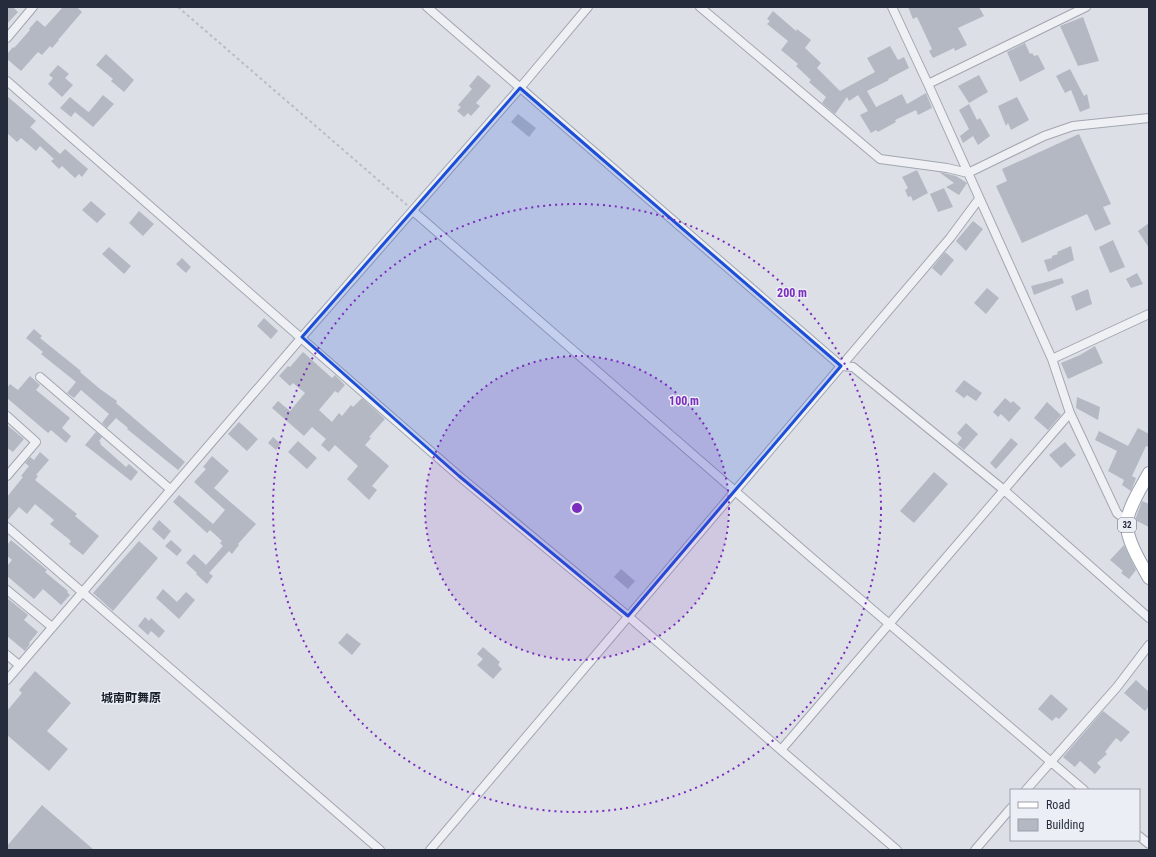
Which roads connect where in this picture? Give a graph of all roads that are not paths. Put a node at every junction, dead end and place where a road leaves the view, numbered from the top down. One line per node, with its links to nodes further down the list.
1 (33, 7): 7 (street)
2 (427, 7): 10 (street)
3 (588, 7): 10 (street)
4 (700, 7): 12 (street)
5 (892, 7): 9 (street)
6 (1086, 8): 9 (street)
7 (7, 38)
8 (7, 81): 16 (street)
9 (928, 84): 12 (street)
10 (520, 88): 14 (street); 18 (street)
11 (1149, 118): 12 (street)
12 (968, 173): 13 (street)
13 (979, 198): 17 (street); 18 (street)
14 (413, 211): 16 (street); 26 (street)
15 (1149, 314): 17 (street)
16 (302, 337): 24 (street); 32 (street)
17 (1052, 359): 20 (street)
18 (841, 366): 25 (street); 26 (street)
19 (40, 377): 24 (street)
20 (1070, 413): 25 (street); 27 (street)
21 (7, 416): 23 (street)
22 (1149, 473): 27 (main road, 32)
23 (7, 476)
24 (170, 489): 31 (street)
25 (1004, 490): 33 (street); 34 (street)
26 (736, 491): 32 (street); 34 (street)
27 (1127, 521): 29 (main road, 32)
28 (7, 527): 31 (street)
29 (1149, 578)
30 (7, 590): 35 (street)
31 (82, 591): 35 (street); 47 (street)
32 (628, 616): 40 (street); 48 (street)
33 (1149, 618)
34 (890, 624): 40 (street); 41 (street)
35 (52, 627): 38 (street)
36 (1149, 645): 41 (street)
37 (7, 655): 38 (street)
38 (19, 665): 39 (street)
39 (7, 680)
40 (781, 750): 49 (street)
41 (1050, 762): 42 (street); 43 (street)
42 (1027, 789)
43 (1083, 789)
44 (1010, 809): 50 (street)
45 (1140, 837): 46 (street)
46 (1149, 844)
47 (380, 850)
48 (430, 850)
49 (898, 850)
50 (975, 850)

